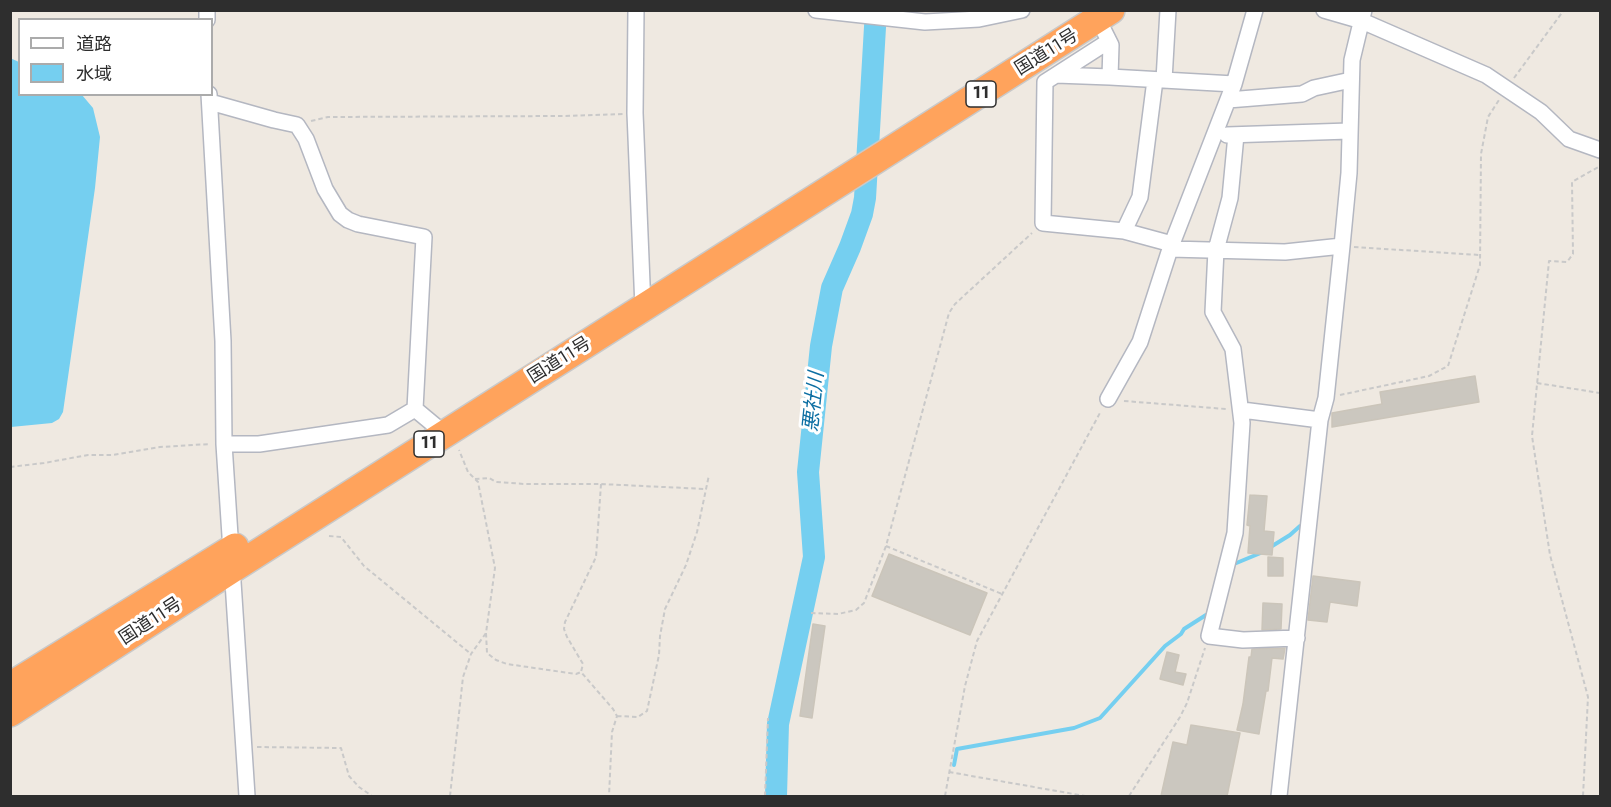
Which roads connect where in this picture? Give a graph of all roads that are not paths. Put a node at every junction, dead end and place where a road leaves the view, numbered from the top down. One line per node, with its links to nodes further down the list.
1 (636, 10): 25 (street)
2 (816, 10): 7 (street)
3 (1022, 10): 7 (street)
4 (1168, 10): 12 (street)
5 (1255, 10): 14 (street)
6 (1324, 10): 8 (street)
7 (890, 16)
8 (1363, 16): 13 (street); 20 (street)
9 (1100, 20): 10 (street); 11 (street); 25 (highway, 国道11号 / 11)
10 (1056, 75): 11 (street); 21 (street)
11 (1110, 77): 12 (street)
12 (1159, 80): 14 (street); 21 (street)
13 (1351, 80): 16 (street); 17 (street)
14 (1234, 84): 16 (street)
15 (209, 98): 29 (street); 30 (street)
16 (1228, 100): 19 (street)
17 (1349, 131): 18 (street); 22 (street)
18 (1236, 135): 19 (street); 24 (street)
19 (1215, 136): 23 (street)
20 (1600, 150)
21 (1124, 231): 23 (street)
22 (1342, 246): 24 (street); 28 (street)
23 (1171, 247): 24 (street); 26 (street)
24 (1216, 250): 27 (street)
25 (643, 299): 29 (highway, 国道11号 / 11)
26 (1108, 399)
27 (1242, 410): 28 (street); 32 (street)
28 (1320, 420): 32 (street)
29 (430, 422): 30 (street); 31 (highway, 国道11号 / 11)
30 (224, 444): 31 (street)
31 (230, 560): 33 (highway, 国道11号 / 11); 34 (highway, 国道11号 / 11); 35 (street)
32 (1297, 638): 36 (street)
33 (10, 686)
34 (10, 713)
35 (247, 796)
36 (1280, 796)

